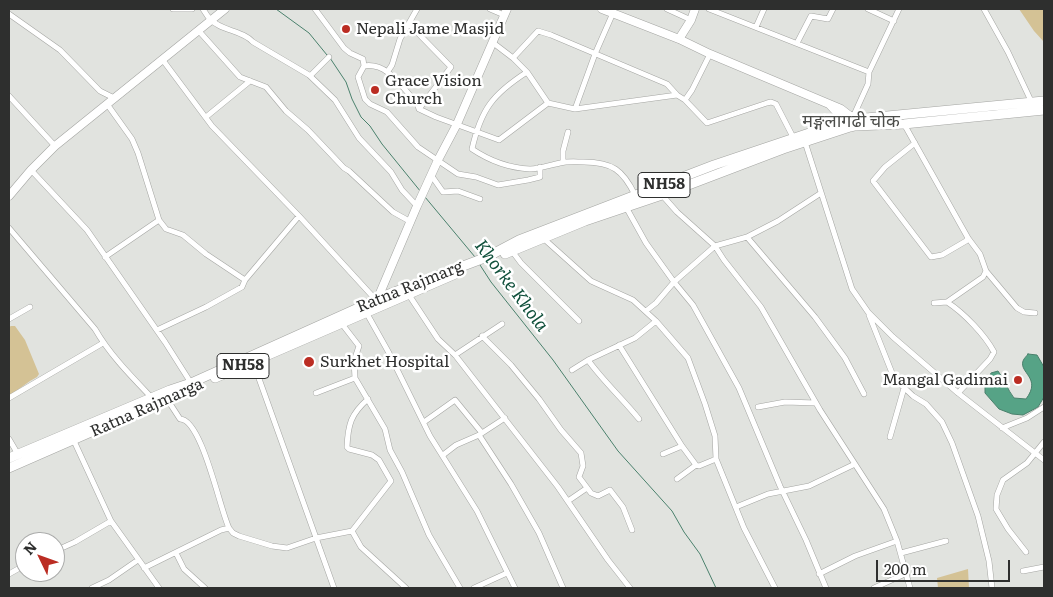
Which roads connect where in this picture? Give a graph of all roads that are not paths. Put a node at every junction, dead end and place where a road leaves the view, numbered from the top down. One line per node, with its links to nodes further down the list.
1 (173, 9): 2 (street)
2 (192, 9)
3 (203, 9): 20 (street)
4 (226, 9): 20 (main road)
5 (315, 9): 34 (street)
6 (417, 9): 23 (street)
7 (490, 9): 17 (street)
8 (602, 9): 18 (main road)
9 (667, 9): 21 (street)
10 (695, 9): 21 (main road)
11 (709, 9): 24 (street)
12 (764, 9): 24 (street)
13 (833, 9): 28 (street)
14 (868, 9): 22 (street)
15 (899, 9): 22 (street)
16 (984, 9): 47 (street)
17 (506, 12): 27 (main road)
18 (612, 13): 26 (main road); 29 (street)
19 (9, 14): 42 (street)
20 (211, 20): 25 (main road); 38 (street)
21 (691, 20): 26 (main road)
22 (894, 21): 37 (street)
23 (409, 24): 35 (street); 48 (street)
24 (756, 27): 28 (street)
25 (198, 30): 33 (main road); 39 (street)
26 (679, 39): 30 (main road)
27 (492, 42): 32 (street); 53 (main road)
28 (797, 43): 37 (street)
29 (595, 54): 32 (street); 40 (street); 49 (street)
30 (710, 54): 43 (street); 52 (main road)
31 (329, 57): 38 (street)
32 (513, 58): 36 (street)
33 (162, 59): 42 (main road); 51 (street)
34 (364, 66): 35 (street); 60 (street)
35 (388, 71): 48 (street)
36 (527, 72): 45 (street); 55 (street)
37 (870, 72): 52 (street)
38 (310, 76): 70 (street)
39 (250, 81): 51 (street); 74 (street)
40 (676, 95): 43 (street); 49 (street)
41 (9, 96): 59 (street)
42 (114, 98): 46 (main road)
43 (685, 100): 57 (street)
44 (1044, 101): 47 (main road, Ratna Rajmarg / NH58)
45 (548, 103): 49 (street); 55 (street)
46 (107, 104): 59 (main road); 73 (street)
47 (1032, 107): 50 (main road, Ratna Rajmarg / NH58); 52 (main road, Ratna Rajmarg / NH58); 54 (main road, Ratna Rajmarg / NH58)
48 (419, 109): 53 (street)
49 (575, 110)
50 (1044, 110)
51 (206, 116): 72 (street)
52 (851, 121): 54 (main road, Ratna Rajmarg / NH58); 57 (main road, Ratna Rajmarg / NH58)
53 (457, 124): 55 (street); 60 (main road)
54 (904, 124): 58 (street)
55 (476, 131): 62 (street)
56 (568, 132): 61 (street)
57 (800, 138): 65 (street); 66 (main road, Ratna Rajmarg / NH58); 67 (main road, Ratna Rajmarg / NH58)
58 (915, 143): 78 (street); 78 (street)
59 (55, 146): 63 (main road)
60 (438, 160): 62 (street); 64 (main road)
61 (563, 162): 62 (street); 66 (street)
62 (540, 167)
63 (31, 170): 68 (main road); 81 (street)
64 (431, 175): 69 (street); 70 (main road)
65 (821, 193): 76 (street); 95 (street)
66 (635, 195): 82 (main road, Ratna Rajmarg / NH58)
67 (662, 195): 71 (main road, Ratna Rajmarg / NH58); 79 (street)
68 (9, 196)
69 (480, 199)
70 (417, 206): 74 (main road)
71 (626, 207): 77 (main road, Ratna Rajmarg / NH58); 86 (street)
72 (299, 216): 85 (street); 89 (street)
73 (159, 220): 81 (street); 85 (street)
74 (411, 222): 89 (main road)
75 (9, 228): 104 (street)
76 (748, 237): 79 (street); 115 (street)
77 (543, 238): 80 (main road, Ratna Rajmarg / NH58); 94 (street)
78 (968, 238): 84 (street)
79 (715, 246): 86 (street); 120 (street)
80 (512, 250): 82 (main road, Ratna Rajmarg / NH58); 98 (street)
81 (105, 257): 102 (street)
82 (490, 258): 83 (main road, Ratna Rajmarg / NH58)
83 (475, 263): 87 (main road, Ratna Rajmarga / NH58); 88 (main road, Ratna Rajmarg / NH58)
84 (986, 271): 90 (street); 96 (street)
85 (245, 280): 102 (street)
86 (674, 282): 94 (street); 145 (street)
87 (409, 295): 88 (main road, Ratna Rajmarga / NH58); 106 (street)
88 (391, 298): 89 (main road, Ratna Rajmarg / NH58); 93 (main road, Ratna Rajmarga / NH58)
89 (377, 300): 93 (main road, Ratna Rajmarg / NH58)
90 (947, 302): 91 (street); 113 (street)
91 (934, 303)
92 (30, 307): 97 (street)
93 (364, 309): 100 (main road, Ratna Rajmarga / NH58); 107 (main road, Ratna Rajmarg / NH58); 125 (street)
94 (646, 311): 99 (street)
95 (868, 312): 112 (street); 113 (street)
96 (1035, 313)
97 (9, 319)
98 (579, 321)
99 (656, 321): 105 (street); 138 (street)
100 (342, 324): 107 (main road, Ratna Rajmarga / NH58); 110 (street)
101 (502, 324): 103 (street)
102 (156, 330): 111 (street)
103 (482, 336): 106 (street); 144 (street)
104 (103, 343): 117 (street); 118 (street)
105 (619, 346): 108 (street); 132 (street)
106 (455, 355): 123 (street)
107 (254, 358): 111 (main road, Ratna Rajmarg / NH58); 116 (main road, Ratna Rajmarga / NH58); 152 (street)
108 (588, 360): 109 (street); 124 (street)
109 (572, 370)
110 (355, 378): 114 (street); 119 (street)
111 (191, 383): 116 (main road, Ratna Rajmarg / NH58)
112 (904, 388): 128 (street); 180 (street)
113 (958, 393): 126 (street)
114 (316, 394)
115 (864, 394)
116 (170, 395): 118 (main road, Ratna Rajmarg / NH58); 130 (main road, Ratna Rajmarga / NH58); 149 (street)
117 (9, 398)
118 (152, 398): 137 (main road, Ratna Rajmarg / NH58)
119 (368, 399): 151 (street); 171 (street)
120 (816, 402): 121 (street); 140 (street)
121 (758, 406)
122 (1044, 407): 126 (street)
123 (505, 418): 127 (street); 146 (street)
124 (639, 419)
125 (424, 422): 127 (street); 135 (street)
126 (1002, 428): 133 (street)
127 (481, 434): 135 (street); 174 (street)
128 (890, 437)
129 (9, 439): 137 (street)
130 (74, 441): 137 (main road, Ratna Rajmarga / NH58); 148 (street)
131 (1044, 442): 133 (street)
132 (682, 446): 134 (street); 141 (street)
133 (1036, 453): 139 (street); 157 (street)
134 (664, 454)
135 (443, 455): 163 (street)
136 (9, 458): 137 (main road, Ratna Rajmarg / NH58)
137 (20, 458): 142 (main road, Ratna Rajmarga / NH58)
138 (716, 459): 141 (street); 147 (street)
139 (1044, 460)
140 (855, 464): 145 (street); 153 (street)
141 (696, 465): 143 (street)
142 (9, 468)
143 (677, 479)
144 (587, 488): 146 (street); 150 (street)
145 (784, 491): 147 (street); 165 (street)
146 (568, 501): 175 (street)
147 (736, 507): 176 (street)
148 (111, 521): 155 (street); 159 (street)
149 (229, 528): 152 (street); 156 (street)
150 (632, 530)
151 (352, 531): 152 (street); 170 (street)
152 (316, 538): 169 (street)
153 (897, 541): 158 (street); 165 (street)
154 (946, 541): 158 (street)
155 (65, 547)
156 (176, 552): 160 (street); 168 (street)
157 (1026, 552)
158 (901, 553): 164 (street)
159 (138, 560): 160 (street); 166 (street)
160 (144, 568): 167 (street)
161 (1044, 568): 162 (street)
162 (1023, 571)
163 (507, 573): 172 (street); 173 (street)
164 (907, 573): 178 (street); 179 (street)
165 (819, 574): 177 (street)
166 (92, 588)
167 (159, 588)
168 (205, 588)
169 (334, 588)
170 (406, 588)
171 (460, 588)
172 (474, 588)
173 (515, 588)
174 (563, 588)
175 (630, 588)
176 (775, 588)
177 (826, 588)
178 (874, 588)
179 (910, 588)
180 (992, 588)

